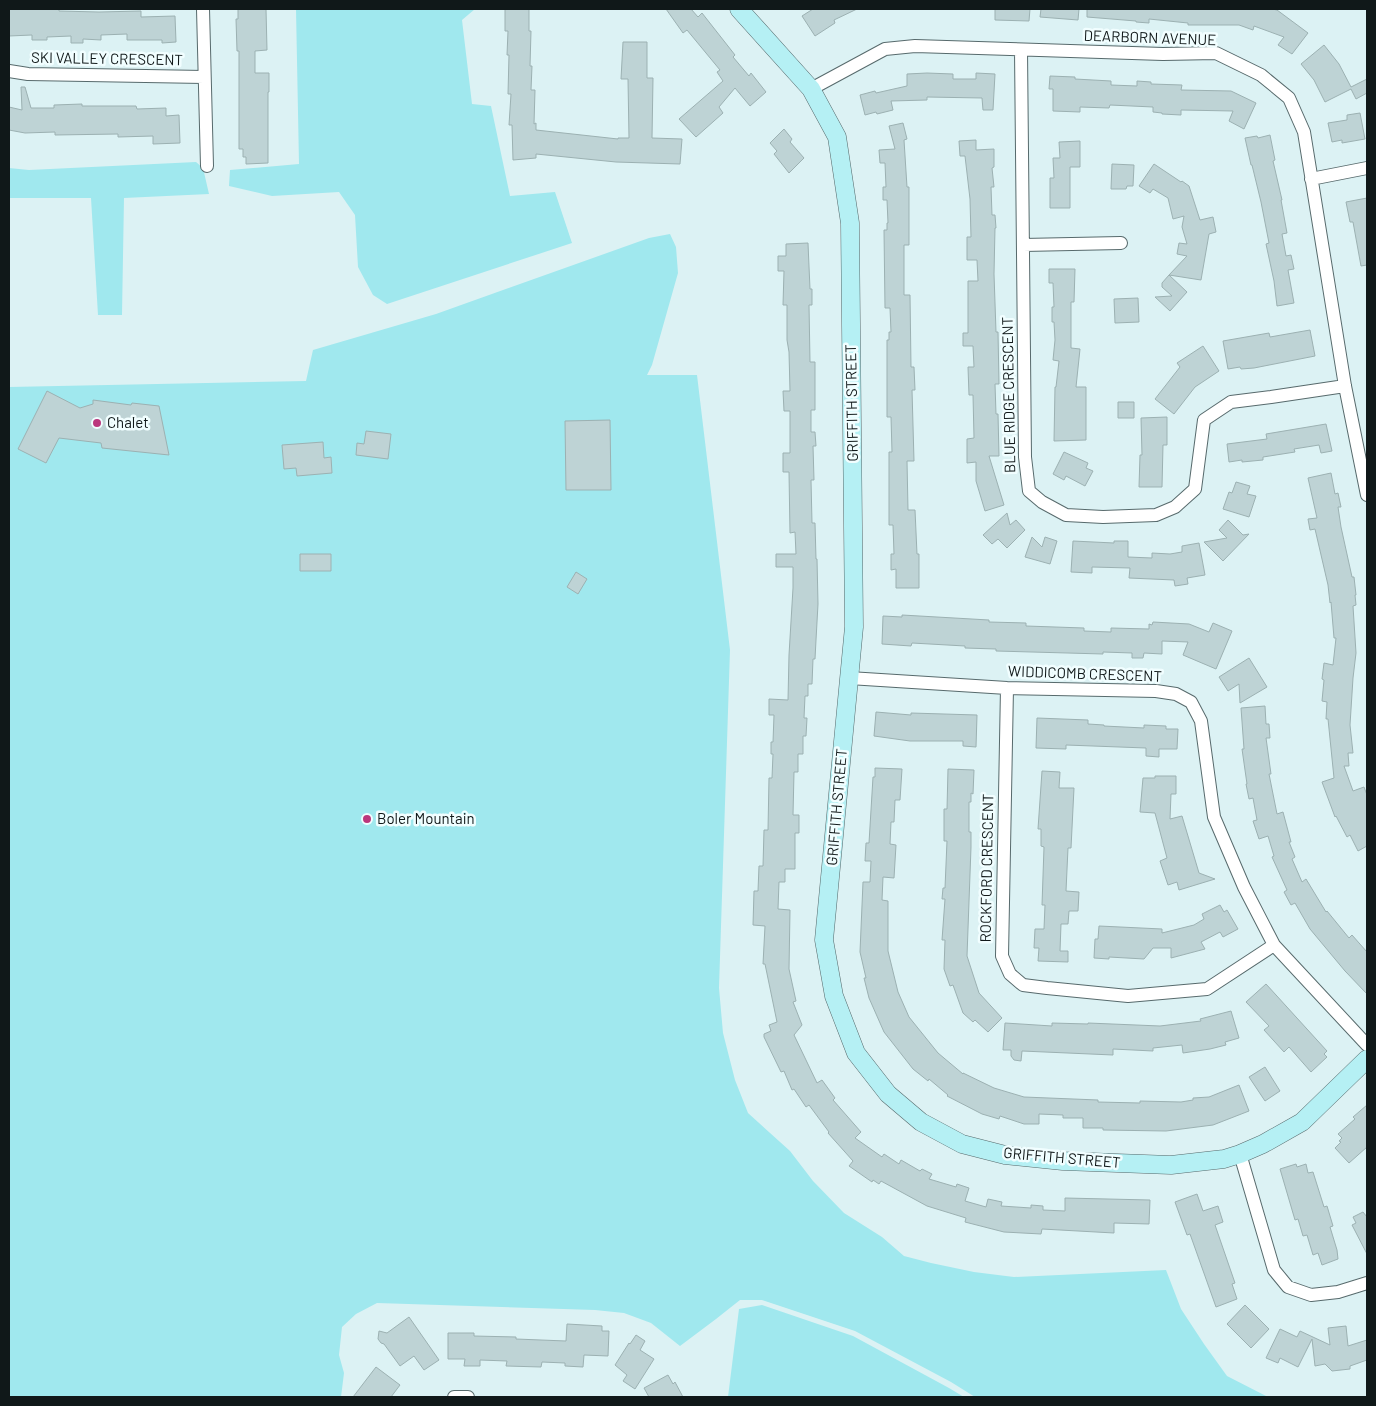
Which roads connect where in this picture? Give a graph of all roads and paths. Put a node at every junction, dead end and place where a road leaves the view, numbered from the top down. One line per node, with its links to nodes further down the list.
1 (203, 9): 5 (street)
2 (739, 9): 6 (street, GRIFFITH STREET)
3 (1021, 50): 6 (street, DEARBORN AVENUE); 9 (street, DEARBORN AVENUE); 11 (street, BLUE RIDGE CRESCENT)
4 (9, 72): 5 (street, SKI VALLEY CRESCENT)
5 (204, 78): 7 (street)
6 (811, 88): 14 (street, GRIFFITH STREET)
7 (207, 166)
8 (1367, 168): 9 (street)
9 (1311, 178): 12 (street, DEARBORN AVENUE)
10 (1120, 243): 11 (street)
11 (1023, 245): 12 (street, BLUE RIDGE CRESCENT)
12 (1346, 386): 13 (street, DEARBORN AVENUE)
13 (1367, 495)
14 (849, 678): 15 (street, WIDDICOMB CRESCENT); 19 (street, GRIFFITH STREET)
15 (1007, 688): 16 (street, WIDDICOMB CRESCENT); 16 (street, ROCKFORD CRESCENT)
16 (1274, 945): 17 (street, WIDDICOMB CRESCENT)
17 (1367, 1046)
18 (1367, 1058): 19 (street, GRIFFITH STREET)
19 (1240, 1154): 20 (street)
20 (1367, 1283)
21 (454, 1397): 22 (street)
22 (468, 1397)

